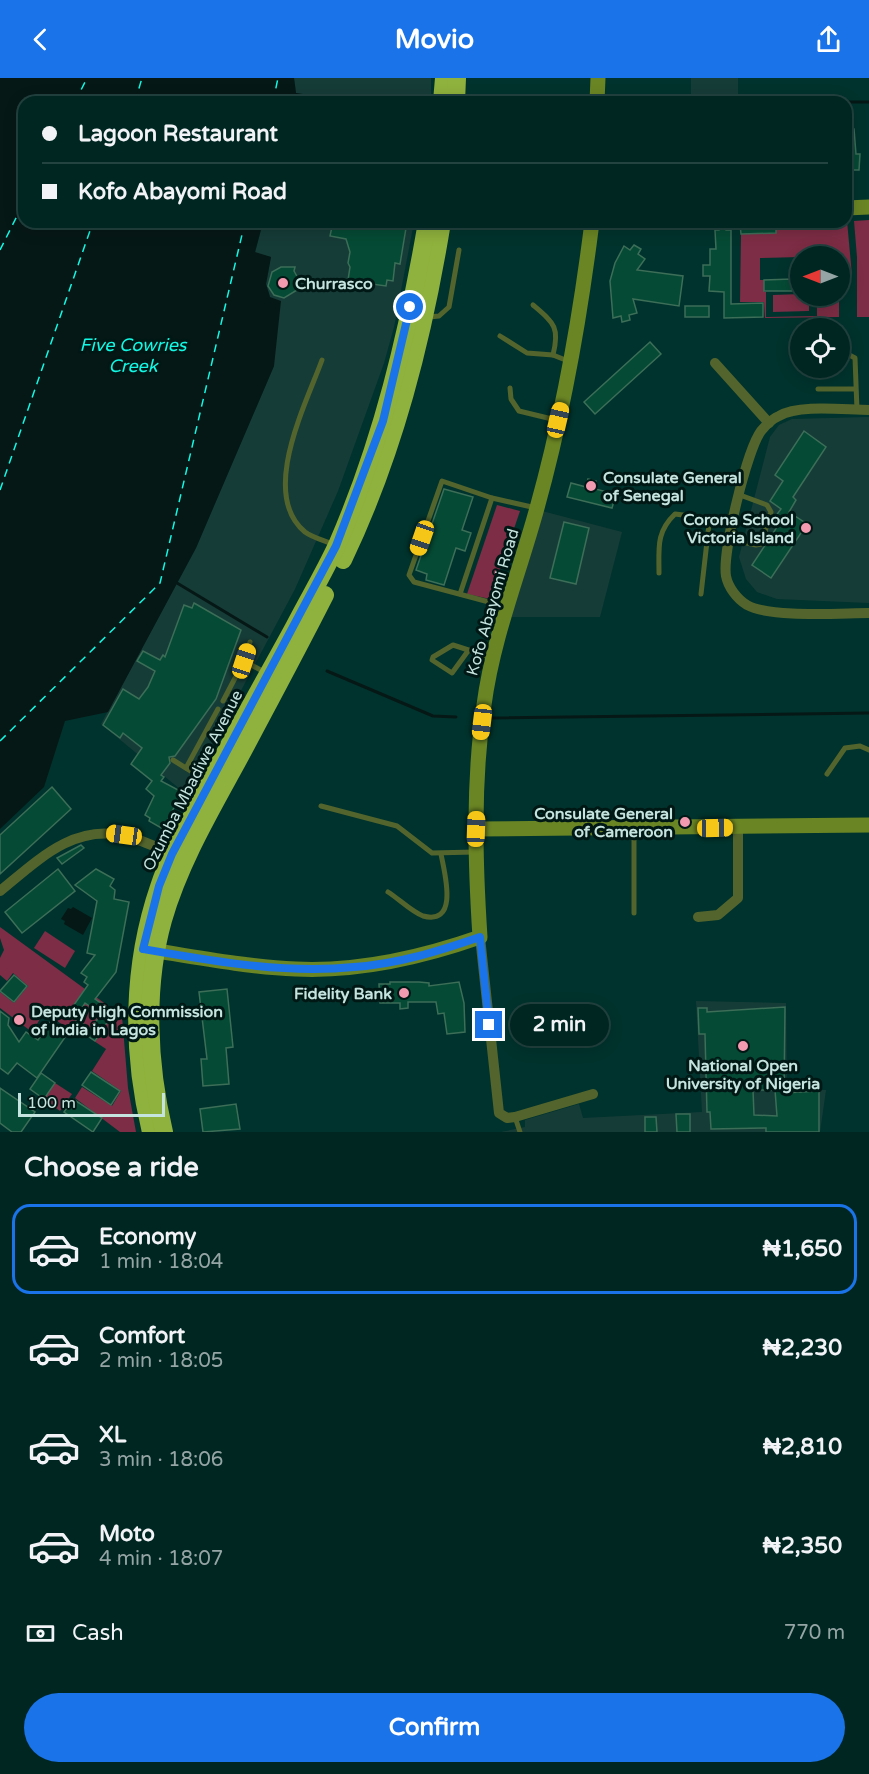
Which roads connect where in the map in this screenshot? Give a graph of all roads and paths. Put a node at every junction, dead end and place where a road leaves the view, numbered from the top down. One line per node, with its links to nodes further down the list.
1 (444, 78): 4 (highway)
2 (457, 78): 5 (highway)
3 (598, 78): 6 (street)
4 (442, 96)
5 (456, 96)
6 (597, 96)
7 (852, 207): 8 (street)
8 (869, 207)
9 (426, 228): 34 (highway, Ozumba Mbadiwe Avenue)
10 (441, 228): 14 (highway, Ozumba Mbadiwe Avenue)
11 (591, 228): 19 (street, Kofo Abayomi Road)
12 (459, 250): 14 (lane)
13 (533, 305): 16 (lane)
14 (424, 317): 59 (highway, Ozumba Mbadiwe Avenue)
15 (501, 336): 16 (lane)
16 (553, 355): 19 (lane)
17 (850, 355): 23 (lane)
18 (322, 360): 34 (lane)
19 (570, 361): 26 (street, Kofo Abayomi Road)
20 (715, 363): 27 (street)
21 (510, 388): 26 (lane)
22 (818, 389): 23 (lane)
23 (855, 389): 24 (lane)
24 (857, 410): 25 (street); 27 (street)
25 (869, 410)
26 (558, 420): 30 (street, Kofo Abayomi Road)
27 (769, 423): 28 (street)
28 (740, 495): 31 (street); 33 (lane)
29 (492, 498): 30 (lane); 36 (lane); 36 (lane)
30 (537, 509): 38 (street, Kofo Abayomi Road)
31 (735, 516): 32 (lane); 33 (street)
32 (716, 519): 35 (lane); 37 (lane)
33 (729, 539): 39 (street)
34 (336, 546): 44 (highway, Ozumba Mbadiwe Avenue)
35 (659, 573)
36 (460, 594): 38 (lane)
37 (701, 594)
38 (506, 607): 42 (street, Kofo Abayomi Road)
39 (869, 613)
40 (250, 642): 43 (lane)
41 (468, 651): 41 (lane); 42 (lane)
42 (493, 658): 55 (street, Kofo Abayomi Road)
43 (244, 661): 44 (lane); 45 (lane)
44 (268, 674): 51 (highway, Ozumba Mbadiwe Avenue)
45 (223, 701)
46 (218, 709): 49 (lane)
47 (869, 750): 50 (lane)
48 (172, 760): 49 (lane)
49 (186, 768): 51 (lane)
50 (827, 774)
51 (209, 782): 59 (highway, Ozumba Mbadiwe Avenue)
52 (321, 806): 58 (lane)
53 (869, 825): 54 (street)
54 (738, 828): 56 (street); 63 (street)
55 (476, 829): 56 (street); 57 (street, Kofo Abayomi Road)
56 (634, 829): 62 (lane)
57 (475, 852): 58 (lane); 64 (street, Kofo Abayomi Road)
58 (441, 854): 61 (lane)
59 (179, 857): 60 (street); 65 (highway, Ozumba Mbadiwe Avenue)
60 (0, 891)
61 (388, 892)
62 (634, 913)
63 (698, 917)
64 (480, 937): 65 (street); 67 (street, Kofo Abayomi Road)
65 (150, 950): 68 (highway, Ozumba Mbadiwe Avenue); 69 (highway, Ozumba Mbadiwe Avenue)
66 (593, 1094): 67 (street)
67 (515, 1117): 70 (lane)
68 (151, 1132)
69 (164, 1132)
70 (519, 1132)

